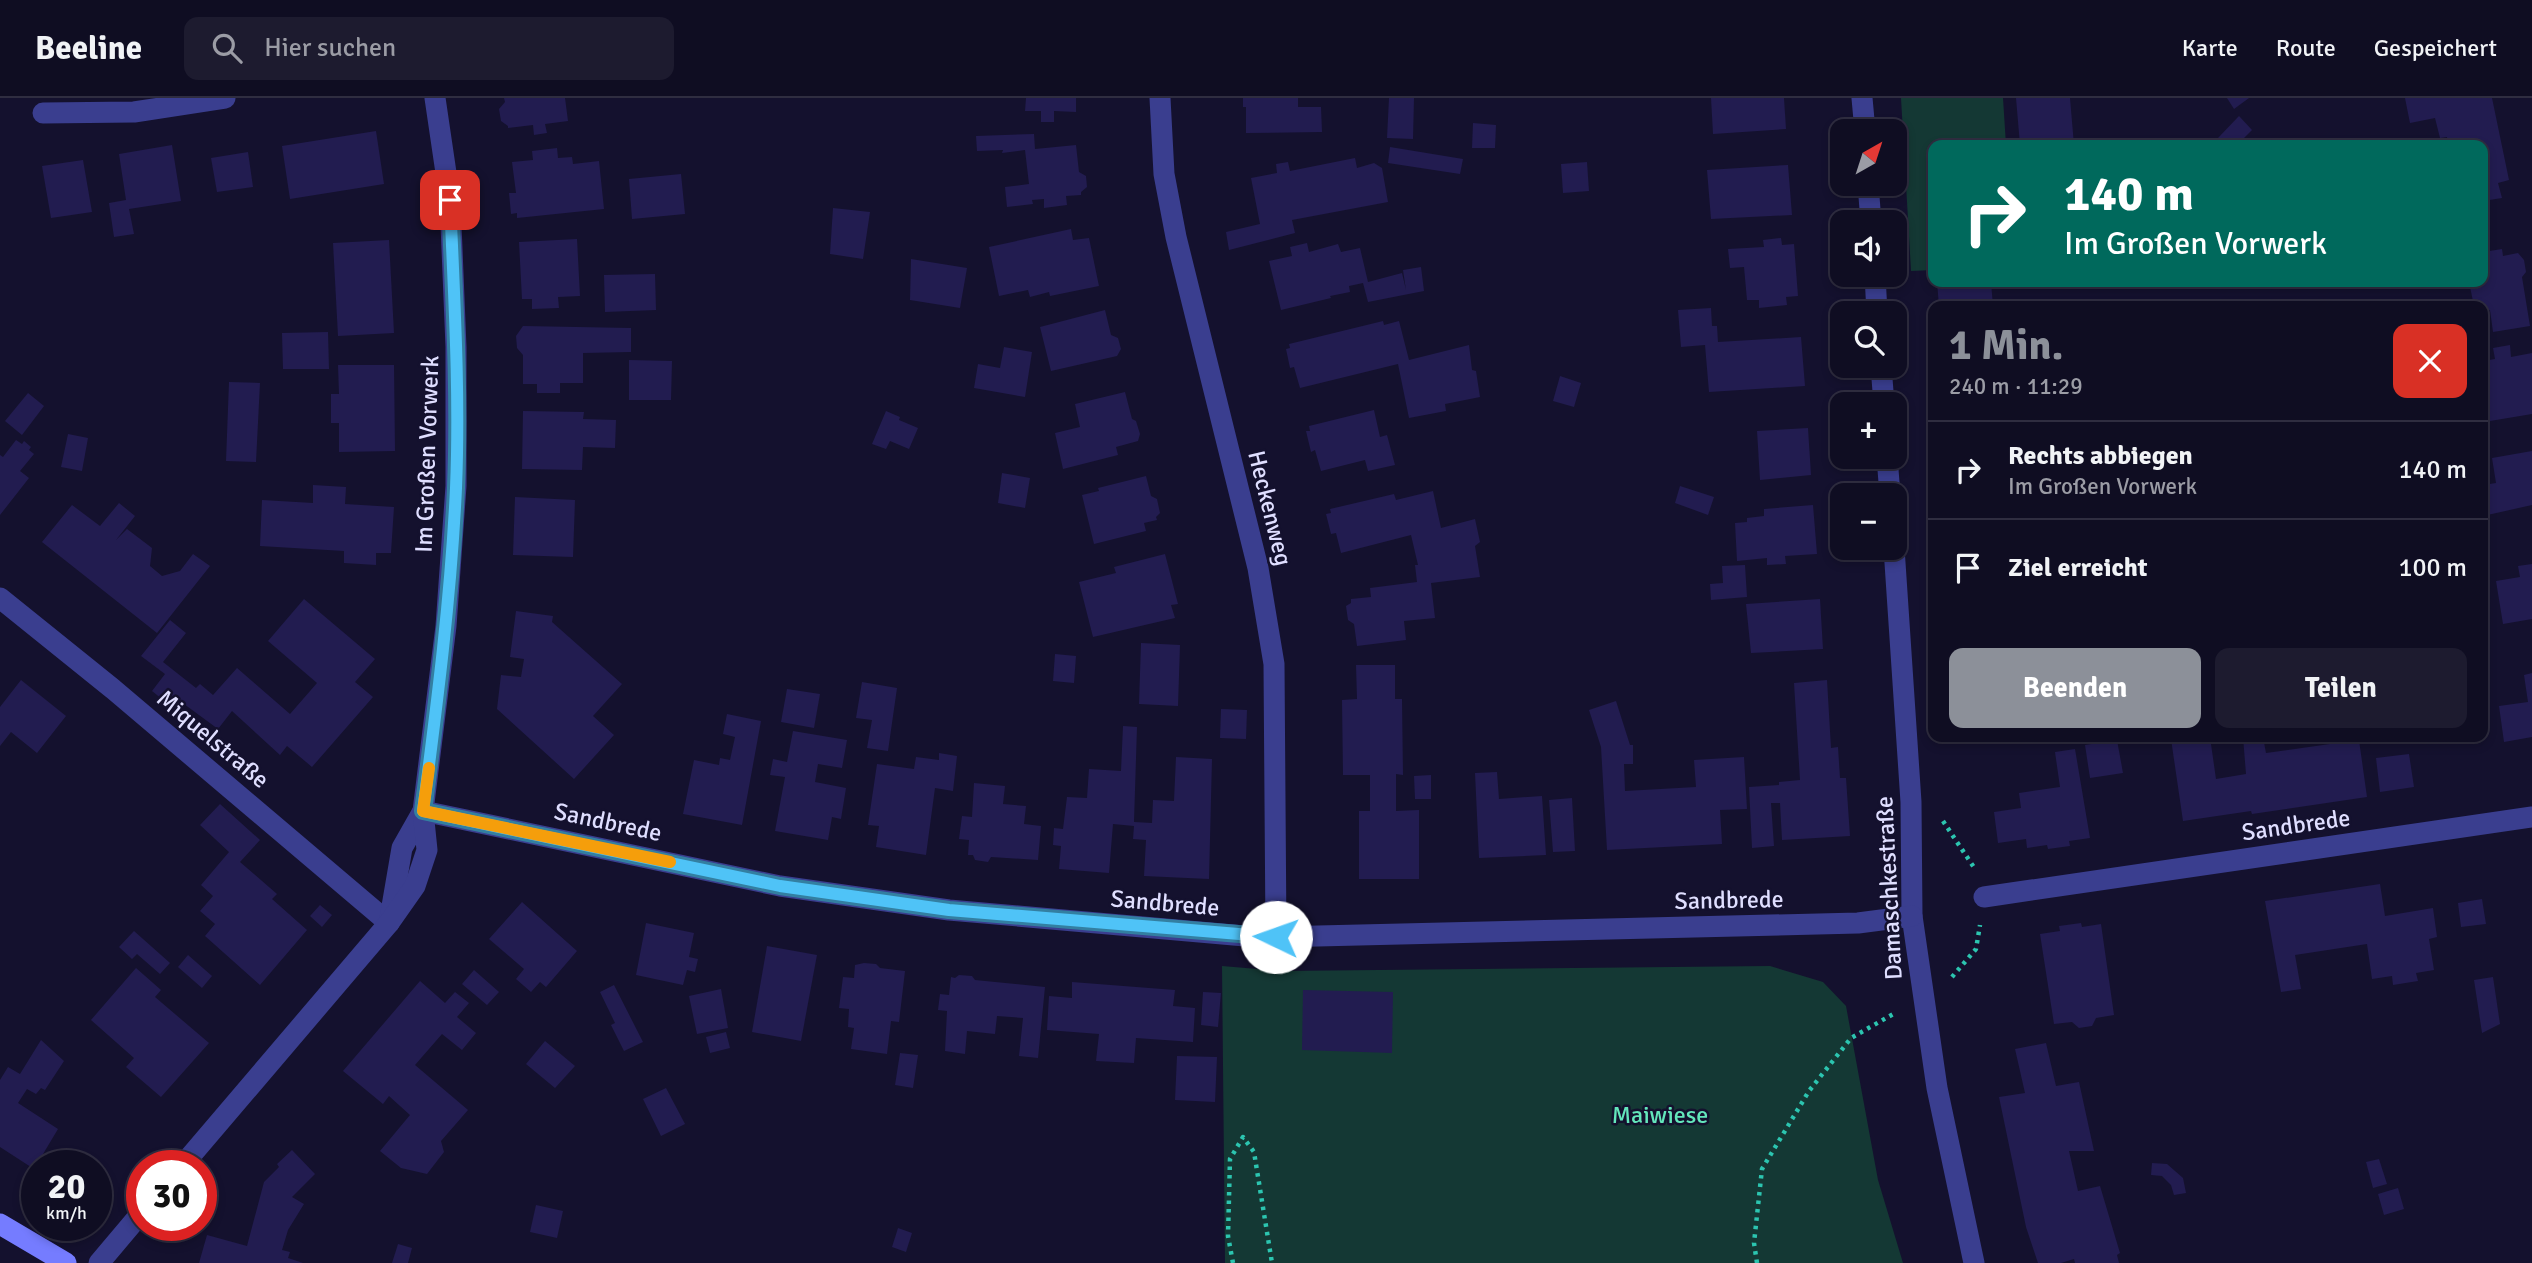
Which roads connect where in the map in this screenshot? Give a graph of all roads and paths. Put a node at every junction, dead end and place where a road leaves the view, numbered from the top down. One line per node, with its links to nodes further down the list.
1 (225, 98): 5 (street)
2 (435, 98): 10 (street, Im Großen Vorwerk)
3 (1160, 98): 15 (street, Heckenweg)
4 (1862, 98): 6 (street)
5 (43, 113)
6 (1864, 119)
7 (1895, 560): 9 (street, Damaschkestraße)
8 (0, 598): 14 (street, Miquelstraße)
9 (1911, 802): 12 (path); 13 (street, Damaschkestraße)
10 (423, 811): 14 (street); 15 (street, Sandbrede)
11 (2532, 817): 12 (street, Sandbrede)
12 (1984, 897): 16 (path)
13 (1912, 916): 15 (street, Sandbrede); 16 (street, Damaschkestraße)
14 (389, 923): 17 (street)
15 (1276, 937)
16 (1923, 998): 24 (path); 25 (street, Damaschkestraße)
17 (196, 1150)
18 (0, 1224): 20 (main road)
19 (126, 1231): 21 (street)
20 (66, 1263)
21 (99, 1263)
22 (1233, 1263): 23 (path)
23 (1272, 1263)
24 (1757, 1263)
25 (1974, 1263)

